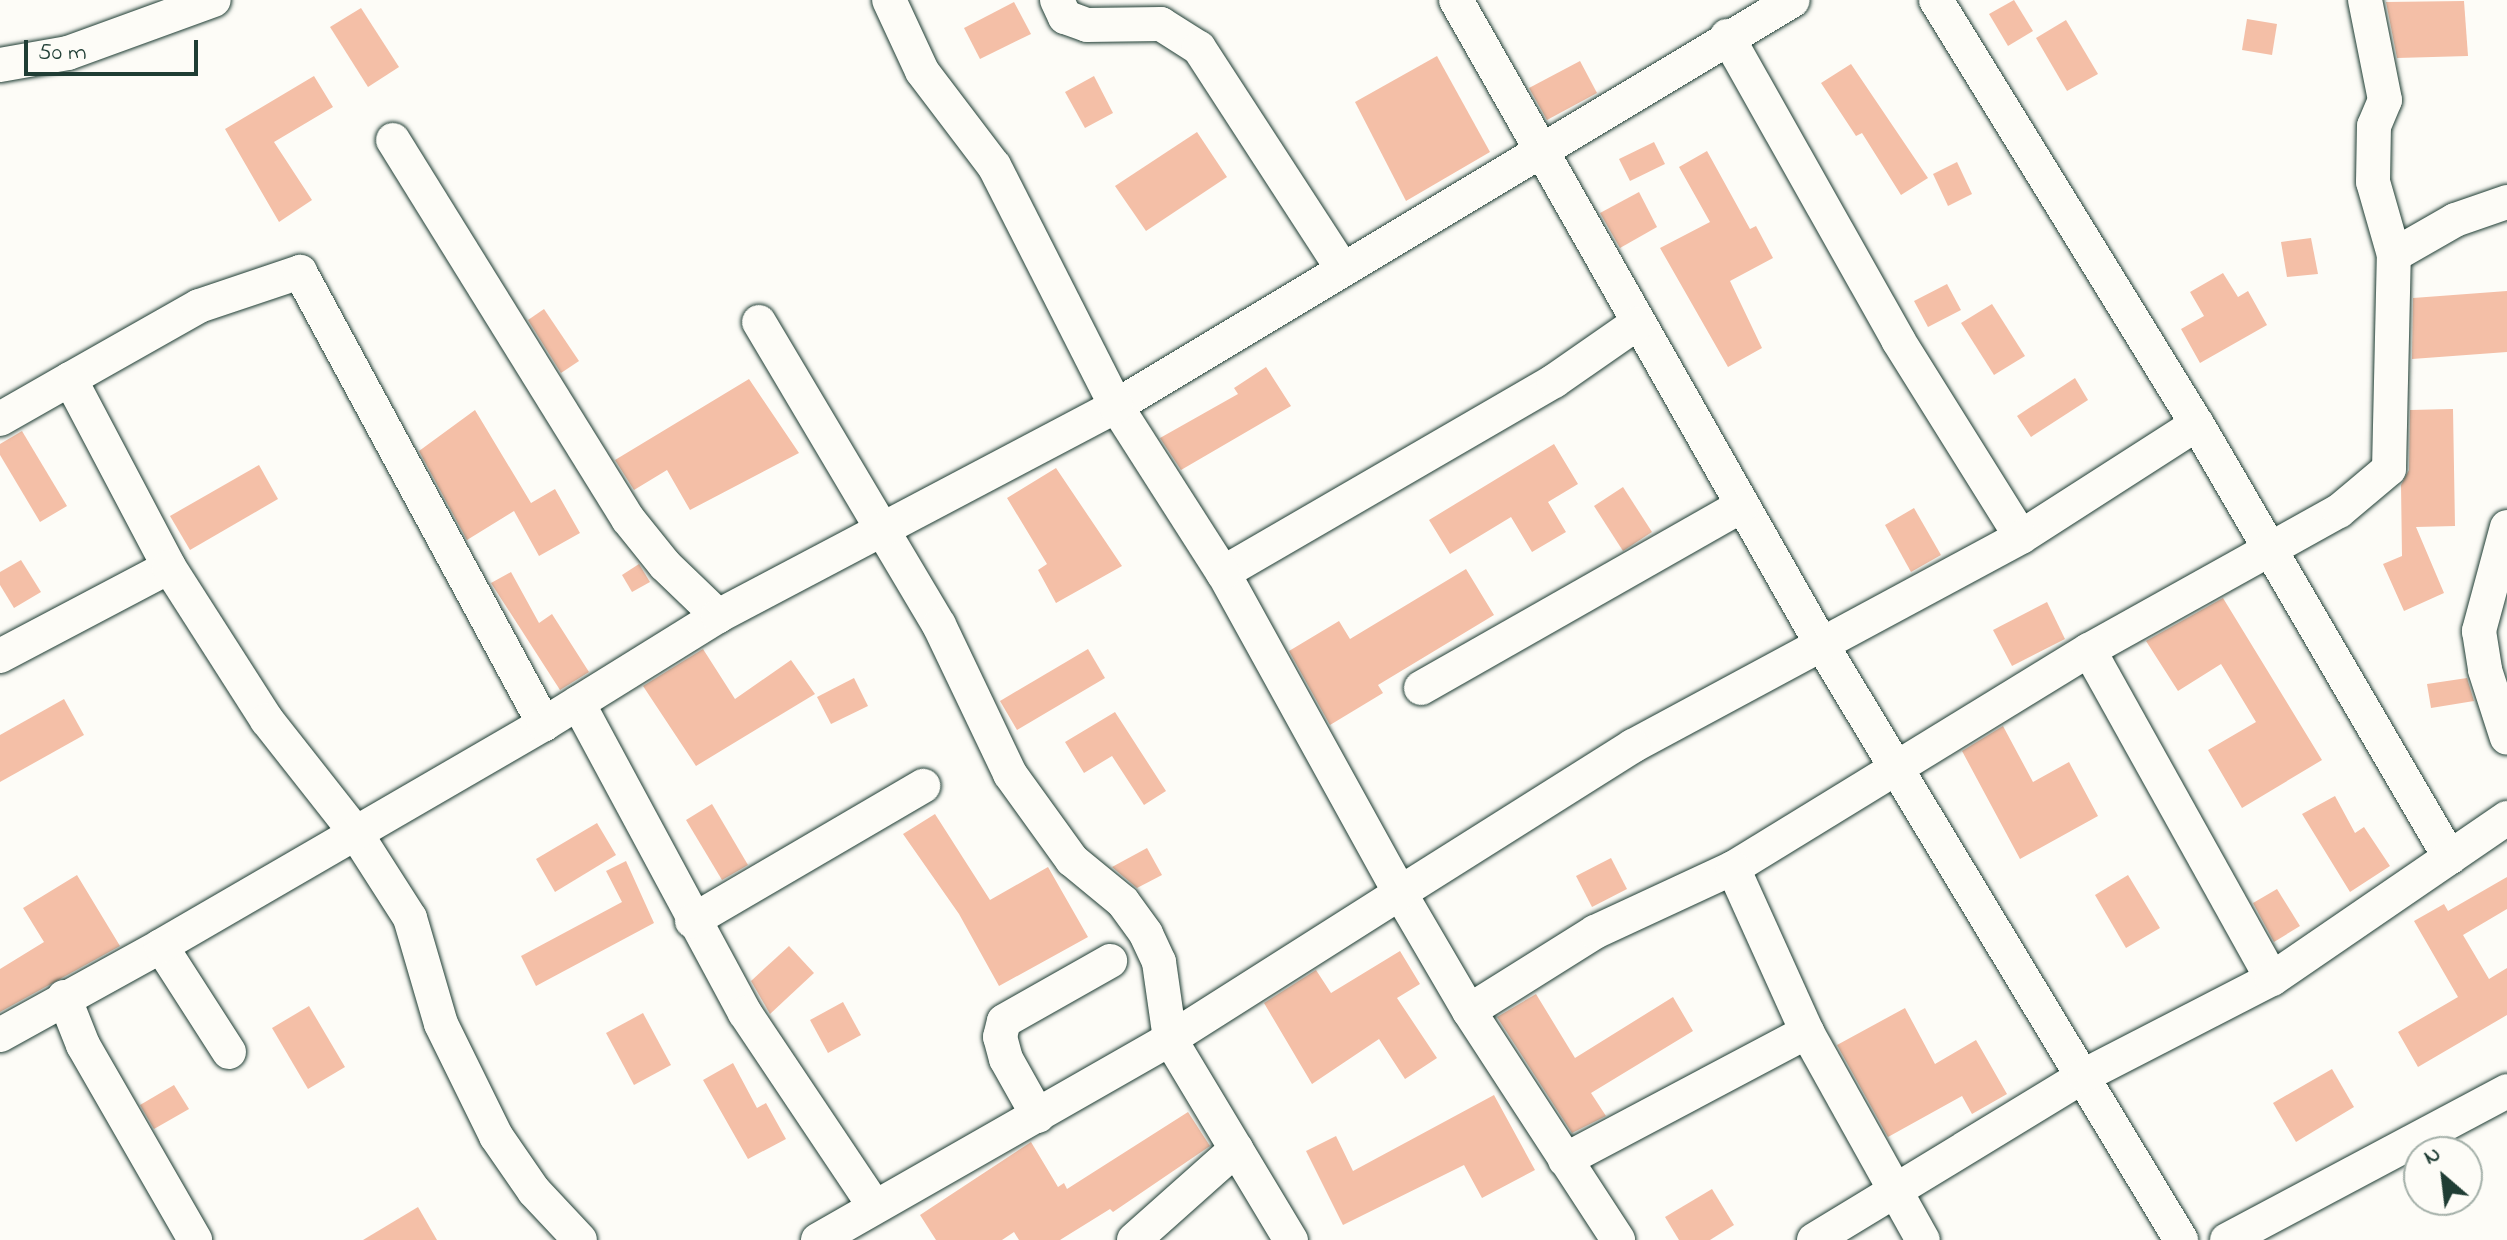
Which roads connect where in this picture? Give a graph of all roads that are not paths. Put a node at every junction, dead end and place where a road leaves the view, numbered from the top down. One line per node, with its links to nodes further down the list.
1 (214, 0): 11 (street)
2 (889, 0): 20 (street)
3 (1057, 0): 9 (street)
4 (1131, 0): 9 (street)
5 (1456, 0): 13 (street)
6 (1793, 0): 10 (street)
7 (1936, 0): 22 (street)
8 (2365, 0): 15 (street)
9 (1087, 25): 16 (street)
10 (1727, 36): 13 (street); 26 (street)
11 (0, 65)
12 (393, 140): 30 (street)
13 (1538, 149): 16 (street); 18 (street)
14 (2507, 202): 15 (street)
15 (2394, 255): 27 (street)
16 (1342, 268): 20 (street)
17 (759, 322): 24 (street)
18 (1636, 324): 23 (street); 29 (street)
19 (70, 379): 21 (street); 28 (street); 36 (street)
20 (1116, 406): 24 (street); 29 (street)
21 (0, 419)
22 (2197, 424): 26 (street); 27 (street)
23 (1742, 506): 31 (street); 34 (street)
24 (880, 527): 30 (street); 53 (street)
25 (2507, 527): 37 (street)
26 (2021, 537): 31 (street)
27 (2270, 548): 32 (street); 42 (street)
28 (169, 567): 33 (street); 41 (street)
29 (1223, 573): 44 (street)
30 (718, 616): 35 (street)
31 (1822, 645): 38 (street); 44 (street)
32 (2089, 650): 38 (street); 48 (street)
33 (0, 656)
34 (1421, 688)
35 (578, 703): 36 (street); 45 (street)
36 (544, 724): 41 (street)
37 (2507, 738)
38 (1896, 765): 43 (street); 55 (street)
39 (923, 786): 45 (street)
40 (2507, 818): 42 (street)
41 (355, 832): 46 (street); 63 (street)
42 (2450, 858): 48 (street)
43 (1733, 868): 50 (street); 51 (street)
44 (1400, 893): 50 (street); 53 (street)
45 (692, 921): 61 (street)
46 (161, 946): 49 (street); 54 (street)
47 (1110, 961): 57 (street)
48 (2272, 979): 55 (street)
49 (64, 997): 52 (street); 62 (street)
50 (1469, 1011): 59 (street)
51 (1807, 1032): 59 (street); 60 (street)
52 (0, 1035)
53 (1170, 1039): 57 (street); 58 (street)
54 (229, 1052)
55 (2085, 1075): 60 (street); 70 (street)
56 (2507, 1091): 71 (street)
57 (1038, 1116): 61 (street)
58 (1236, 1149): 65 (street); 66 (street)
59 (1565, 1160): 67 (street)
60 (1895, 1190): 68 (street); 69 (street)
61 (874, 1206): 64 (street)
62 (195, 1240)
63 (580, 1240)
64 (818, 1240)
65 (1134, 1240)
66 (1291, 1240)
67 (1618, 1240)
68 (1814, 1240)
69 (1923, 1240)
70 (2181, 1240)
71 (2227, 1240)

